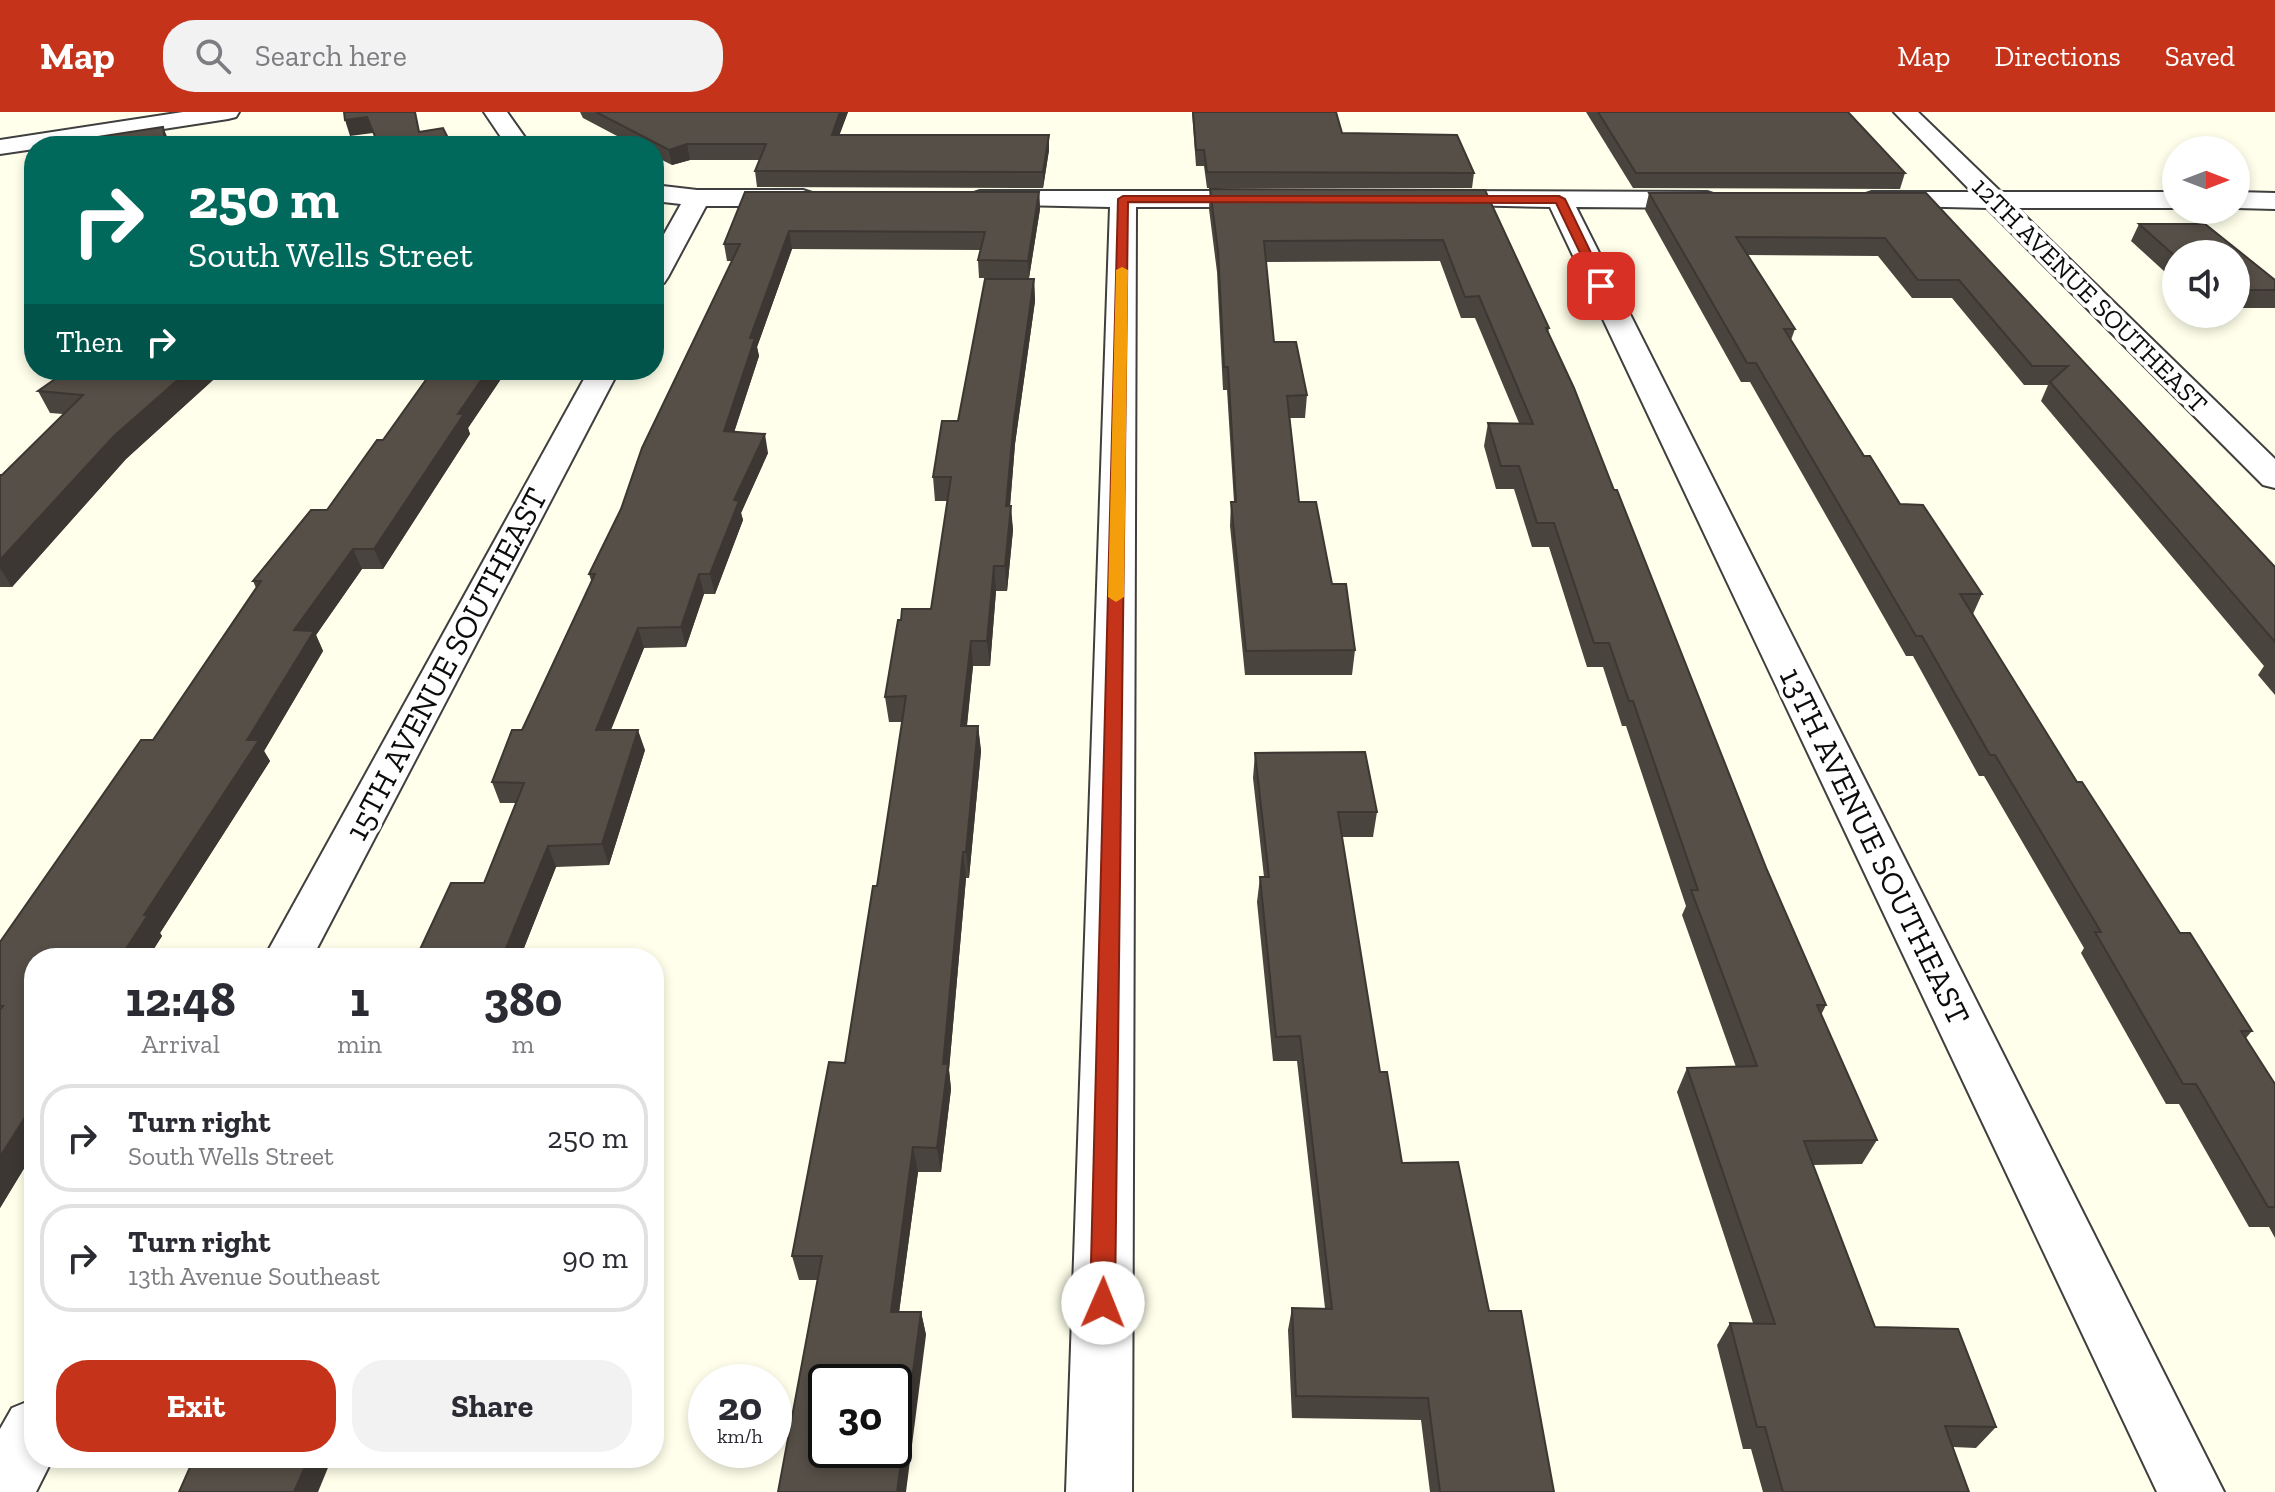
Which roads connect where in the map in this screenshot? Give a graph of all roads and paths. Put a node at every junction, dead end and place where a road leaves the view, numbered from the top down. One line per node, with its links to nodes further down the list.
1 (228, 112): 4 (street)
2 (495, 112): 5 (street)
3 (1905, 112): 18 (street, 12TH AVENUE SOUTHEAST)
4 (72, 136)
5 (512, 136)
6 (24, 143): 7 (street)
7 (0, 147)
8 (664, 194): 9 (street)
9 (697, 198): 10 (street); 22 (street)
10 (823, 198)
11 (949, 198): 12 (street)
12 (1123, 199): 13 (street); 28 (street)
13 (1294, 199)
14 (1404, 199): 15 (street)
15 (1559, 199): 16 (street); 29 (street, 13TH AVENUE SOUTHEAST)
16 (1730, 200)
17 (1854, 200): 18 (street)
18 (1994, 200): 19 (street); 24 (street, 12TH AVENUE SOUTHEAST)
19 (2162, 200)
20 (2250, 200): 21 (street)
21 (2275, 201)
22 (664, 259)
23 (599, 380): 25 (street, 15TH AVENUE SOUTHEAST)
24 (2275, 478)
25 (293, 948)
26 (24, 1449): 27 (street)
27 (1, 1492)
28 (1099, 1492)
29 (2191, 1492)

